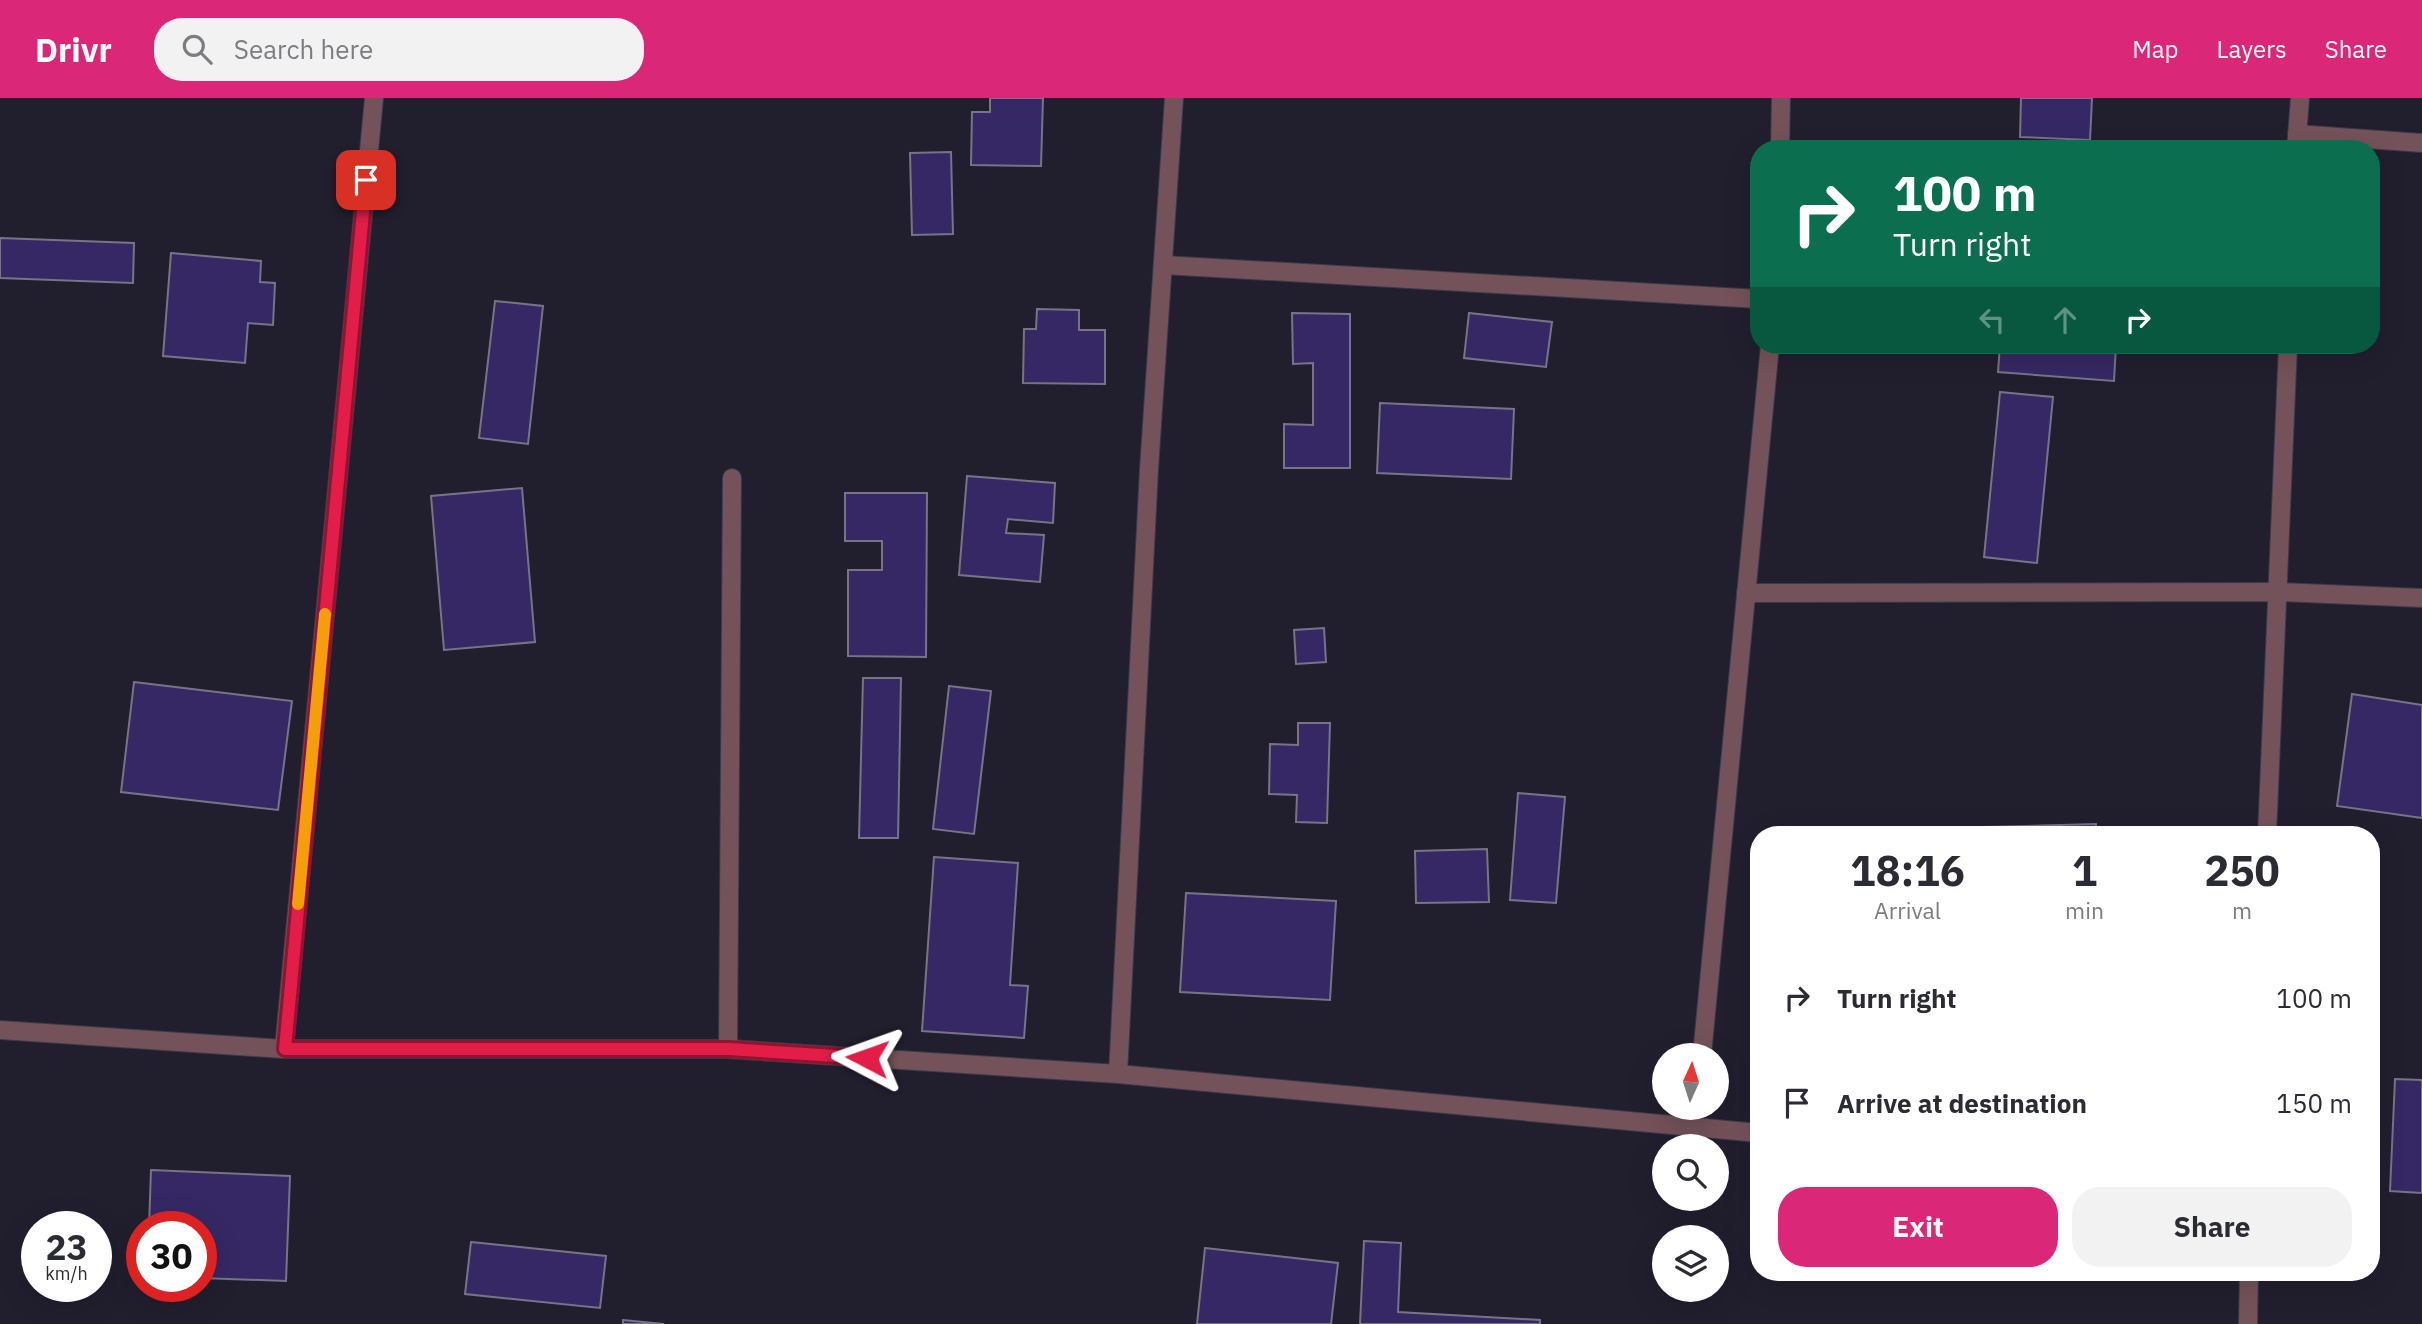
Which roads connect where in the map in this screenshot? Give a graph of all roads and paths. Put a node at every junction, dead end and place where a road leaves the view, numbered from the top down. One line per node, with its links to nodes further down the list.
1 (374, 98): 20 (street)
2 (1174, 98): 9 (street)
3 (1781, 98): 5 (street)
4 (2300, 98): 6 (street)
5 (1780, 140)
6 (2296, 140)
7 (2380, 142): 8 (street)
8 (2422, 143)
9 (1163, 265): 10 (street); 22 (street)
10 (1750, 298)
11 (1769, 354): 15 (street)
12 (2288, 354): 14 (street)
13 (732, 478): 21 (street)
14 (2278, 592): 15 (street); 16 (street); 17 (street)
15 (1746, 593): 19 (street)
16 (2422, 598)
17 (2267, 826)
18 (0, 1030): 20 (street)
19 (1703, 1043)
20 (285, 1049): 21 (street)
21 (728, 1049): 22 (street)
22 (1118, 1074): 24 (street)
23 (1696, 1120): 24 (street)
24 (1695, 1127): 25 (street)
25 (1750, 1132)
26 (2249, 1281): 27 (street)
27 (2248, 1324)

